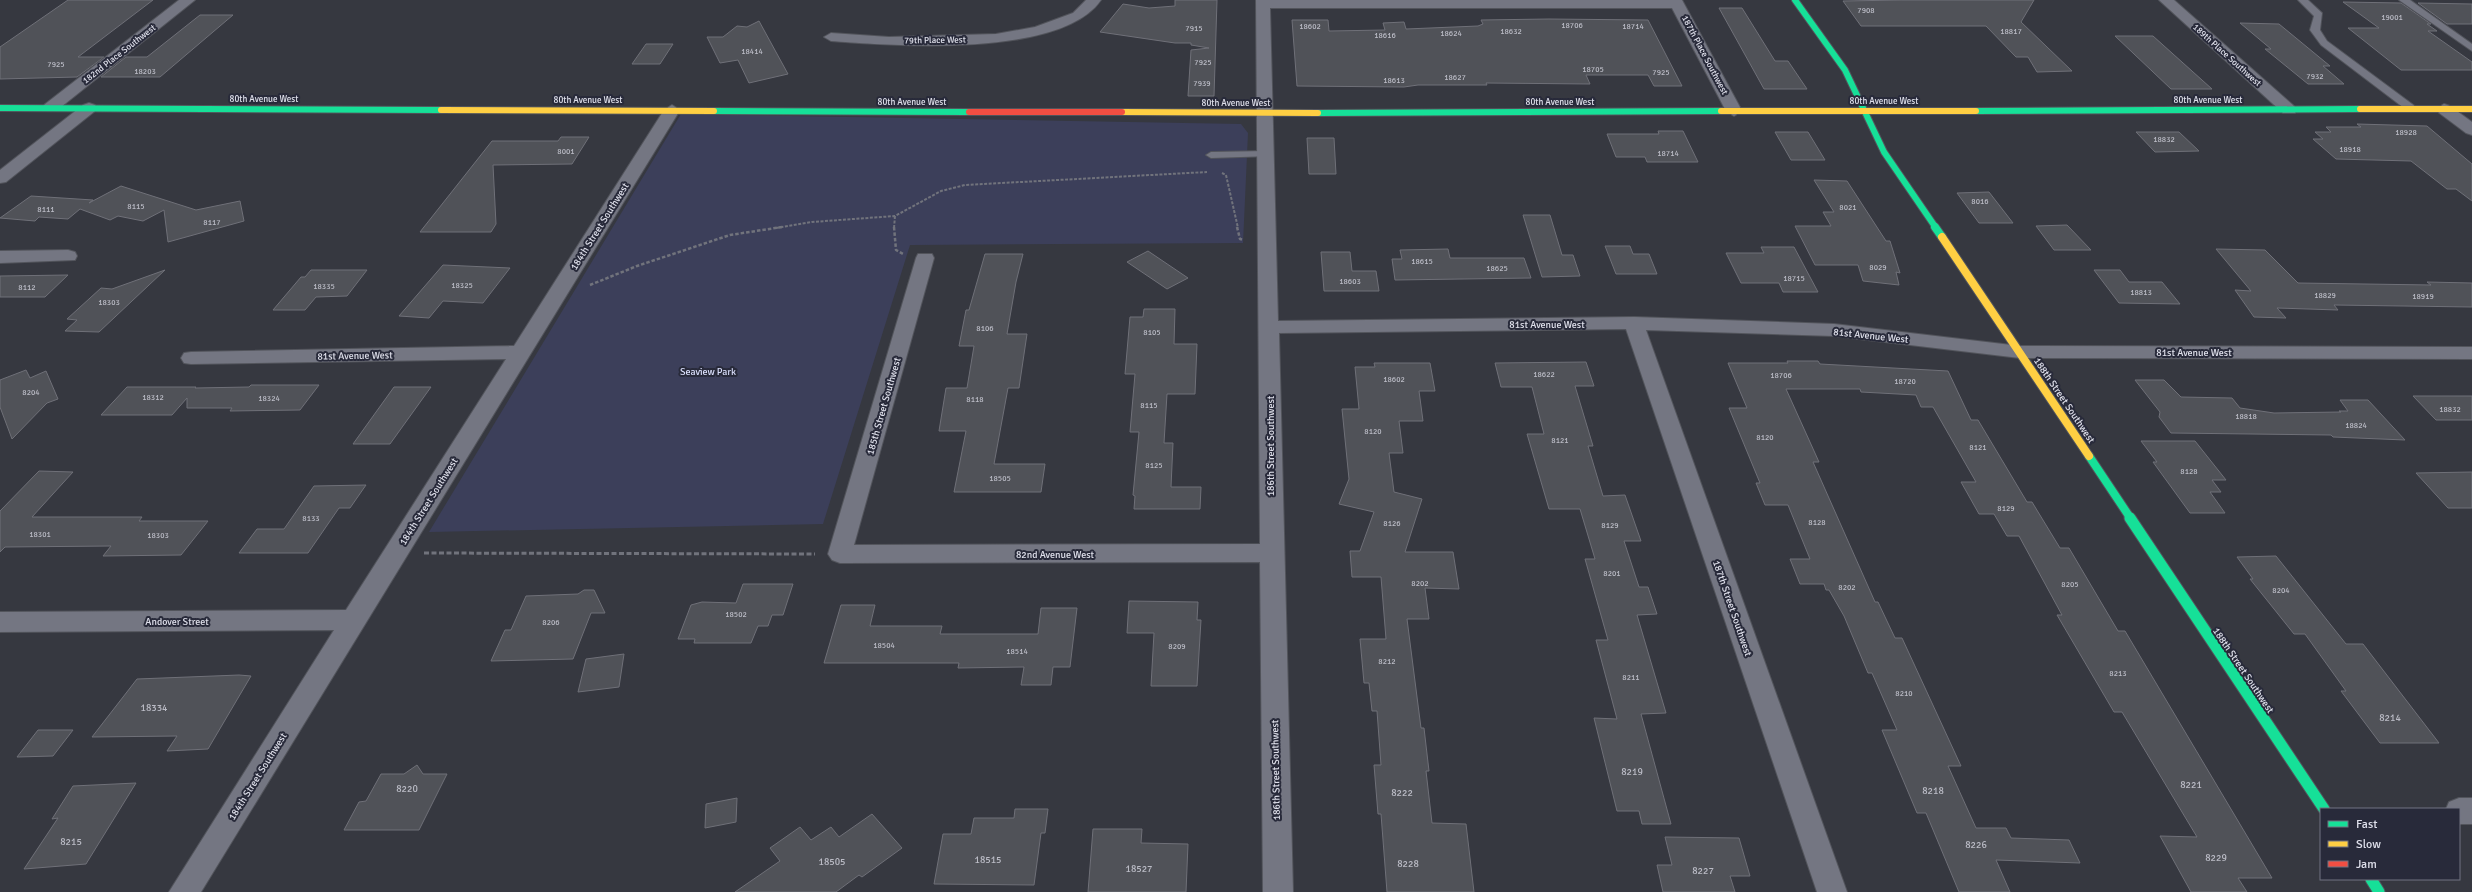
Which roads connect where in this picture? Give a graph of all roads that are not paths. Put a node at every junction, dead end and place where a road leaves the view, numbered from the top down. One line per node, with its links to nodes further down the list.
1 (188, 0): 12 (street, 182nd Place Southwest)
2 (1094, 0): 9 (street, 79th Place West)
3 (1795, 0): 20 (street, 188th Street Southwest)
4 (2166, 0): 18 (street, 189th Place Southwest)
5 (2303, 0): 14 (lane)
6 (2404, 0): 10 (lane)
7 (1263, 2): 8 (street); 21 (street, 186th Street Southwest)
8 (1676, 2): 19 (street, 187th Place Southwest)
9 (831, 37)
10 (2472, 48)
11 (0, 108): 12 (street, 80th Avenue West)
12 (50, 108): 13 (street, 80th Avenue West)
13 (89, 108): 17 (street, 80th Avenue West); 25 (street)
14 (2412, 109): 15 (street, 80th Avenue West); 18 (street, 80th Avenue West)
15 (2444, 109): 16 (street, 80th Avenue West); 22 (street)
16 (2472, 109)
17 (672, 110): 21 (street, 80th Avenue West); 31 (street, 184th Street Southwest)
18 (2289, 110): 20 (street, 80th Avenue West)
19 (1734, 111): 20 (street, 80th Avenue West); 21 (street, 80th Avenue West)
20 (1864, 111): 32 (street, 188th Street Southwest)
21 (1266, 113): 23 (street, 186th Street Southwest)
22 (2472, 130)
23 (1266, 154): 24 (lane); 30 (street, 186th Street Southwest)
24 (1211, 155)
25 (0, 178)
26 (68, 256): 27 (street)
27 (0, 257)
28 (925, 258): 36 (street, 185th Street Southwest)
29 (1634, 323): 30 (street, 81st Avenue West); 32 (street, 81st Avenue West); 45 (street, 187th Street Southwest)
30 (1269, 327): 35 (street, 186th Street Southwest)
31 (520, 352): 34 (street, 81st Avenue West); 37 (street, 184th Street Southwest)
32 (2020, 352): 33 (street, 81st Avenue West); 39 (street, 188th Street Southwest)
33 (2472, 353)
34 (191, 358)
35 (1270, 553): 36 (street, 82nd Avenue West); 44 (street, 186th Street Southwest)
36 (840, 554)
37 (355, 620): 38 (street, Andover Street); 43 (street, 184th Street Southwest)
38 (0, 622)
39 (2323, 808)
40 (2460, 811): 41 (street)
41 (2472, 811)
42 (2372, 880): 46 (street)
43 (184, 892)
44 (1278, 892)
45 (1832, 892)
46 (2379, 892)

